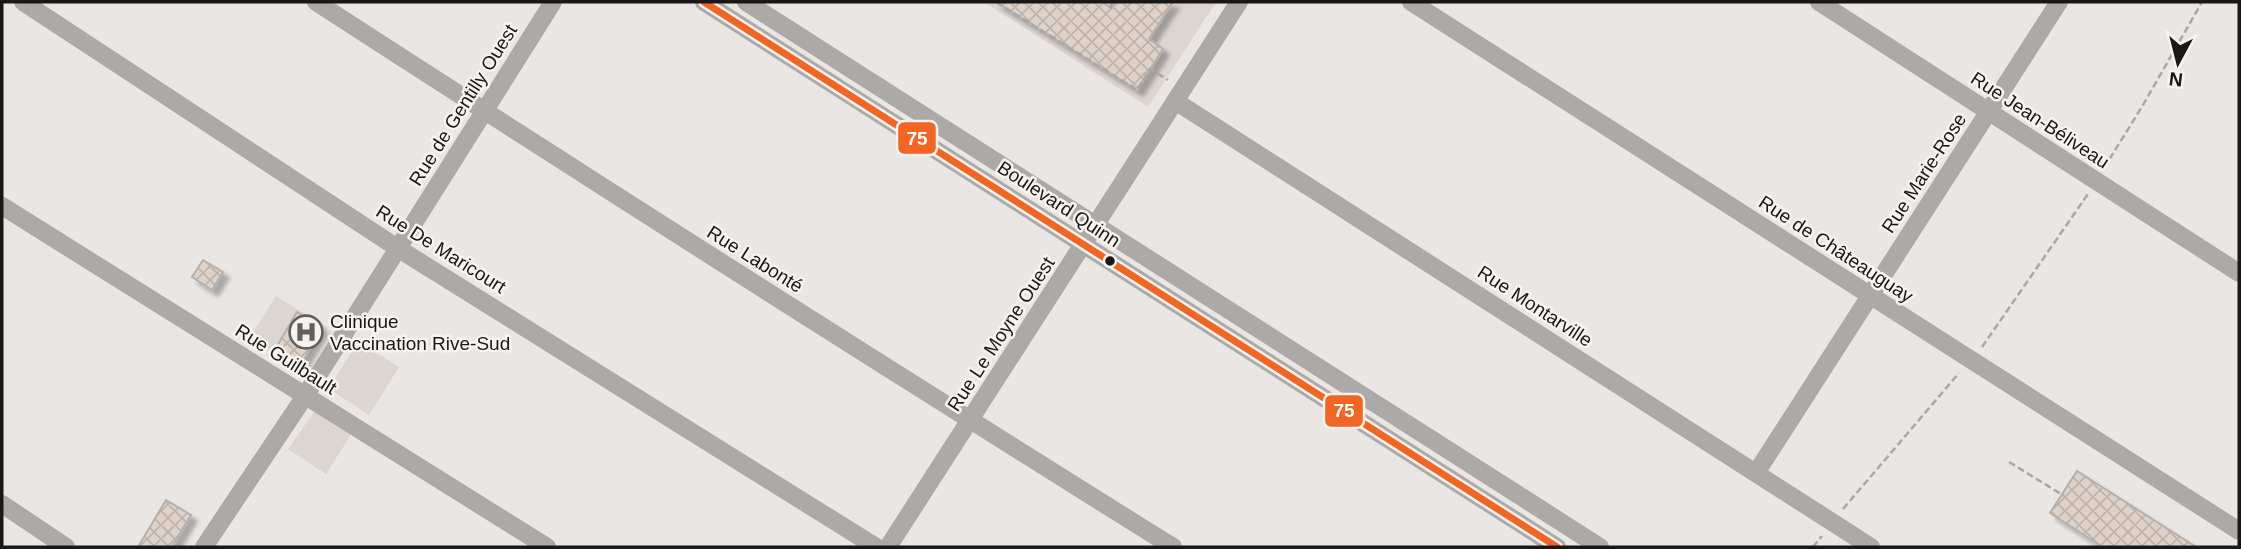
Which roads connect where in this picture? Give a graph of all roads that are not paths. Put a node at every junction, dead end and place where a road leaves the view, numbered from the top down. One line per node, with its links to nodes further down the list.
1 (23, 2): 16 (street, Rue De Maricourt)
2 (316, 2): 11 (street, Rue Labonté)
3 (553, 2): 11 (street, Rue de Gentilly Ouest)
4 (704, 2): 15 (street, Boulevard Quinn)
5 (746, 2): 14 (street, Boulevard Quinn)
6 (1239, 2): 10 (street, Rue Le Moyne Ouest)
7 (1410, 2): 18 (street, Rue de Châteauguay)
8 (1819, 2): 12 (street, Rue Jean-Béliveau)
9 (2059, 2): 12 (street, Rue Marie-Rose)
10 (1179, 95): 14 (street, Rue Le Moyne Ouest); 23 (street, Rue Montarville)
11 (484, 111): 16 (street, Rue de Gentilly Ouest); 20 (street, Rue Labonté)
12 (1989, 111): 17 (street, Rue Jean-Béliveau); 18 (street, Rue Marie-Rose)
13 (2, 206): 19 (street, Rue Guilbault)
14 (1097, 226): 15 (street, Rue Le Moyne Ouest); 21 (street, Boulevard Quinn)
15 (1084, 245): 20 (street, Rue Le Moyne Ouest); 22 (street, Boulevard Quinn)
16 (399, 249): 19 (street, Rue de Gentilly Ouest); 29 (street, Rue De Maricourt)
17 (2239, 273)
18 (1870, 295): 23 (street, Rue Marie-Rose); 25 (street, Rue de Châteauguay)
19 (305, 396): 27 (street, Rue de Gentilly Ouest); 28 (street, Rue Guilbault)
20 (970, 420): 30 (street, Rue Le Moyne Ouest); 31 (street, Rue Labonté)
21 (1404, 422): 22 (street); 33 (street, Boulevard Quinn)
22 (1391, 441): 32 (street, Boulevard Quinn)
23 (1756, 473): 34 (street, Rue Montarville)
24 (2, 504): 26 (street)
25 (2239, 531)
26 (66, 547)
27 (204, 547)
28 (547, 547)
29 (876, 547)
30 (888, 547)
31 (1174, 547)
32 (1558, 547)
33 (1600, 547)
34 (1871, 547)

